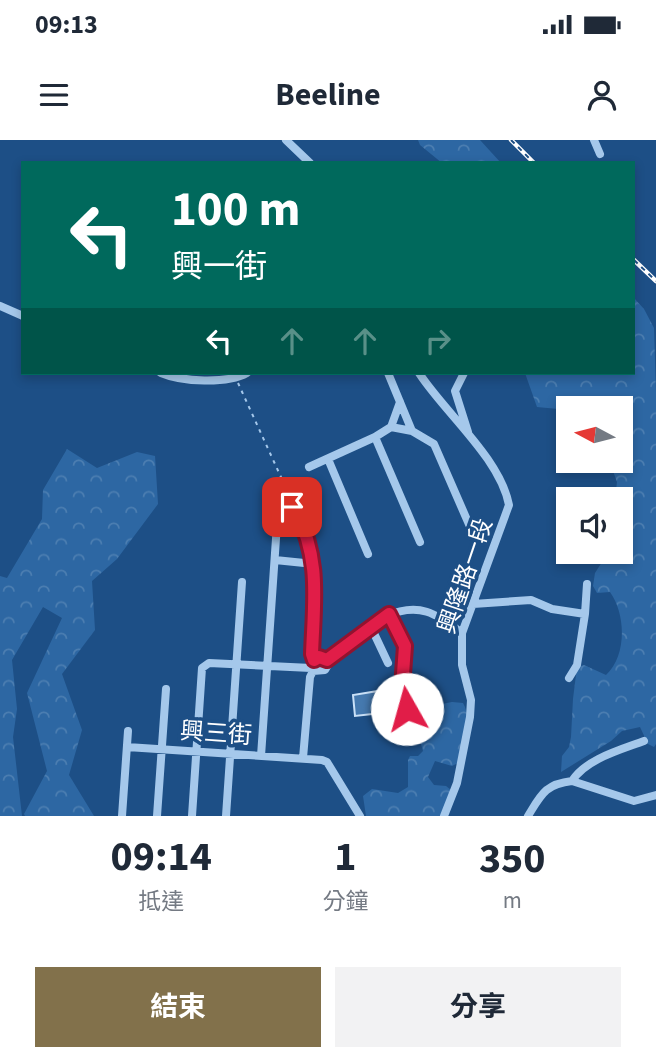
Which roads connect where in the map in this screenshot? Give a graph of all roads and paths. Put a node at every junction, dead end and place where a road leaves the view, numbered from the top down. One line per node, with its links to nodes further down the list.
1 (286, 140): 4 (street)
2 (594, 140): 3 (street)
3 (600, 154)
4 (308, 161)
5 (0, 306): 6 (street)
6 (21, 315)
7 (168, 375): 12 (street)
8 (243, 375): 12 (street)
9 (389, 375): 13 (street)
10 (421, 375): 16 (street, 興隆路一段)
11 (463, 375): 16 (street)
12 (236, 378): 20 (path)
13 (400, 402): 14 (street); 15 (street)
14 (391, 427): 15 (street); 17 (street)
15 (412, 431): 21 (street)
16 (468, 435): 28 (street, 興隆路一段)
17 (375, 438): 18 (street); 22 (street)
18 (328, 458): 19 (street); 23 (street)
19 (309, 467)
20 (290, 506): 24 (street); 25 (street)
21 (471, 529)
22 (420, 542)
23 (368, 554)
24 (275, 560): 25 (street); 37 (street)
25 (314, 564): 36 (street)
26 (242, 582): 35 (street)
27 (587, 584): 30 (street)
28 (473, 604): 30 (street); 32 (street, 興隆路一段)
29 (389, 614): 31 (street); 32 (street); 40 (street)
30 (585, 614): 38 (street)
31 (371, 627): 33 (street); 34 (street)
32 (462, 633): 56 (street, 興隆路一段)
33 (327, 660): 36 (street); 36 (street)
34 (388, 663)
35 (236, 665): 37 (street); 45 (street); 46 (street)
36 (313, 666): 37 (street); 48 (street)
37 (269, 667): 47 (street)
38 (569, 678)
39 (166, 689): 44 (street)
40 (407, 709)
41 (128, 731): 43 (street)
42 (644, 741): 49 (street)
43 (127, 747): 44 (street, 興三街); 51 (street)
44 (162, 749): 45 (street, 興三街); 52 (street)
45 (197, 751): 46 (street, 興三街); 53 (street)
46 (230, 754): 47 (street, 興三街); 54 (street)
47 (261, 755): 48 (street, 興三街)
48 (303, 758): 55 (street, 興三街)
49 (572, 781): 50 (street); 57 (street)
50 (656, 795)
51 (121, 816)
52 (157, 816)
53 (192, 816)
54 (226, 816)
55 (360, 816)
56 (444, 816)
57 (528, 816)

